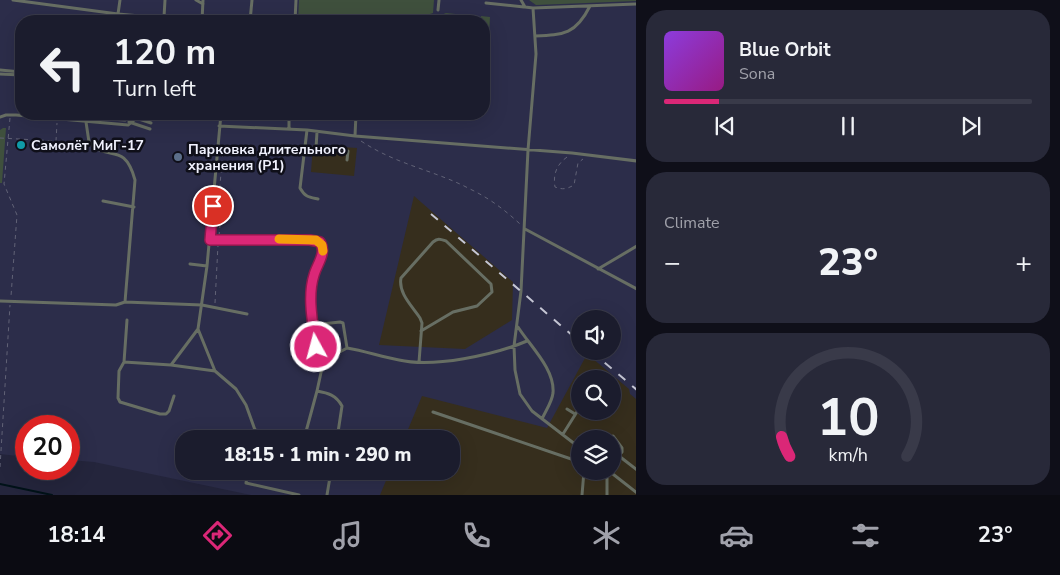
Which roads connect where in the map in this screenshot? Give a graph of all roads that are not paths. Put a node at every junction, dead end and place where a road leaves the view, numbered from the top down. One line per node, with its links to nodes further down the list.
1 (13, 0): 9 (lane)
2 (120, 0): 17 (lane)
3 (165, 0): 19 (lane)
4 (196, 0): 10 (lane)
5 (252, 0): 21 (lane)
6 (296, 0): 22 (lane)
7 (439, 0): 16 (lane)
8 (522, 0): 14 (lane)
9 (37, 2): 17 (lane)
10 (203, 2): 20 (lane)
11 (486, 3): 14 (lane)
12 (636, 4): 13 (lane)
13 (590, 6): 15 (lane); 23 (lane)
14 (525, 7): 15 (lane)
15 (533, 8): 23 (lane)
16 (438, 10)
17 (118, 14): 18 (lane)
18 (130, 15)
19 (164, 15)
20 (202, 15)
21 (251, 15)
22 (295, 15)
23 (535, 36): 46 (lane)
24 (0, 70): 25 (lane)
25 (15, 71)
26 (0, 74): 27 (lane)
27 (15, 75)
28 (15, 115): 29 (lane)
29 (0, 117)
30 (57, 120): 37 (lane)
31 (125, 120): 39 (lane)
32 (132, 120): 39 (lane)
33 (141, 120): 38 (lane)
34 (220, 120): 40 (lane)
35 (289, 120): 42 (lane)
36 (356, 120): 45 (lane)
37 (86, 122): 39 (lane); 51 (lane)
38 (151, 123)
39 (130, 124): 41 (lane)
40 (219, 126): 42 (lane); 53 (lane)
41 (150, 129)
42 (288, 129): 43 (lane)
43 (307, 130): 44 (lane); 49 (lane)
44 (318, 132): 45 (lane); 47 (lane)
45 (355, 136): 46 (lane)
46 (528, 150): 48 (lane); 52 (lane)
47 (347, 160)
48 (636, 161)
49 (318, 199)
50 (103, 201): 51 (lane)
51 (134, 207): 60 (lane)
52 (525, 229): 57 (lane); 65 (lane)
53 (210, 240): 56 (lane); 64 (lane)
54 (636, 246): 57 (lane)
55 (190, 264): 56 (lane)
56 (207, 266): 61 (lane)
57 (598, 269): 58 (lane)
58 (636, 289)
59 (0, 301): 60 (lane)
60 (125, 302): 61 (lane)
61 (202, 305): 62 (lane); 66 (lane)
62 (247, 314)
63 (127, 320): 71 (lane)
64 (313, 325): 70 (lane); 74 (lane)
65 (518, 327): 68 (lane); 69 (lane)
66 (198, 329): 73 (lane); 75 (lane)
67 (421, 331): 67 (lane); 72 (lane)
68 (527, 341): 69 (lane); 81 (lane)
69 (514, 346): 72 (lane); 81 (lane)
70 (347, 348): 72 (lane); 74 (lane)
71 (124, 362): 73 (lane); 77 (lane)
72 (419, 362)
73 (171, 365): 75 (lane)
74 (322, 368): 76 (lane)
75 (215, 371): 83 (lane)
76 (317, 391): 84 (lane); 85 (lane)
77 (174, 396)
78 (567, 409): 80 (lane)
79 (433, 412): 89 (lane)
80 (571, 412)
81 (542, 418): 86 (lane)
82 (571, 420): 86 (lane)
83 (255, 430)
84 (305, 430)
85 (338, 430)
86 (563, 434): 87 (lane)
87 (571, 441)
88 (621, 458): 90 (lane)
89 (571, 459)
90 (636, 470)
91 (246, 480): 97 (lane)
92 (330, 480): 98 (lane)
93 (583, 480): 99 (lane)
94 (608, 480): 100 (lane)
95 (619, 480): 96 (lane)
96 (636, 493)
97 (299, 495)
98 (327, 495)
99 (582, 495)
100 (607, 495)

